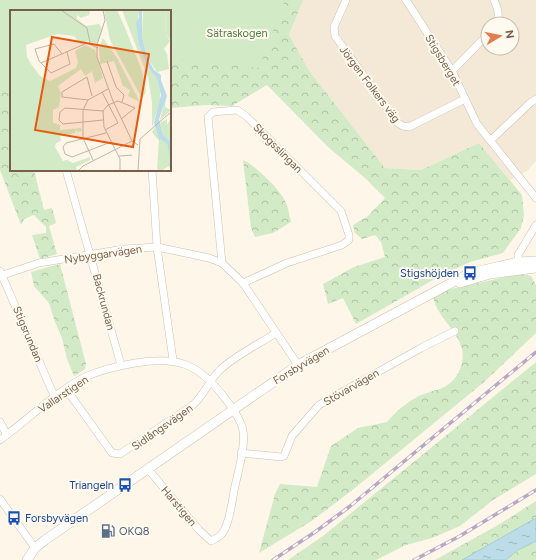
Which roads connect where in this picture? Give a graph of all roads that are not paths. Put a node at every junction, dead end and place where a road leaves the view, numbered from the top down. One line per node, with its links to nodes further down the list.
1 (346, 0): 8 (street, Jörgen Folkers väg)
2 (406, 0): 6 (street, Stigsberget)
3 (494, 0): 4 (street)
4 (499, 16)
5 (480, 42): 6 (street)
6 (452, 71): 8 (street, Stigsberget)
7 (536, 99): 9 (street)
8 (465, 100): 9 (street, Stigsberget)
9 (491, 140): 12 (street, Stigsberget)
10 (66, 171): 15 (street, Backrundan)
11 (152, 171): 14 (street)
12 (536, 198)
13 (536, 225): 18 (street)
14 (157, 247): 15 (street, Nybyggarvägen); 17 (street, Nybyggarvägen); 24 (street)
15 (90, 254): 20 (street, Nybyggarvägen); 25 (street, Backrundan)
16 (536, 261): 18 (street, Forsbyvägen)
17 (222, 264): 21 (street, Nybyggarvägen); 21 (street, Skogsslingan)
18 (519, 266): 19 (street, Forsbyvägen); 26 (street, Forsbyvägen)
19 (536, 268)
20 (1, 274): 29 (street, Stigsrundan)
21 (243, 283): 22 (street, Nybyggarvägen)
22 (276, 332): 26 (street, Nybyggarvägen); 27 (street, Sidlångsvägen)
23 (455, 332): 34 (street, Stövarvägen)
24 (173, 360): 25 (street, Vallarstigen); 27 (street, Vallarstigen)
25 (121, 365): 28 (street, Vallarstigen)
26 (298, 365): 30 (street, Forsbyvägen)
27 (211, 380): 28 (street, Sidlångsvägen); 30 (street, Vallarstigen)
28 (66, 389): 29 (street, Vallarstigen)
29 (55, 398): 32 (street, Vallarstigen)
30 (233, 410): 34 (street, Vallarstigen); 35 (street, Forsbyvägen)
31 (0, 422): 32 (street)
32 (7, 435): 33 (street, Vallarstigen)
33 (0, 440)
34 (241, 453): 37 (street, Vallarstigen)
35 (148, 468): 37 (street, Harstigen); 38 (street, Forsbyvägen)
36 (0, 499): 38 (street)
37 (211, 541)
38 (35, 548): 39 (street, Forsbyvägen)
39 (27, 560)

